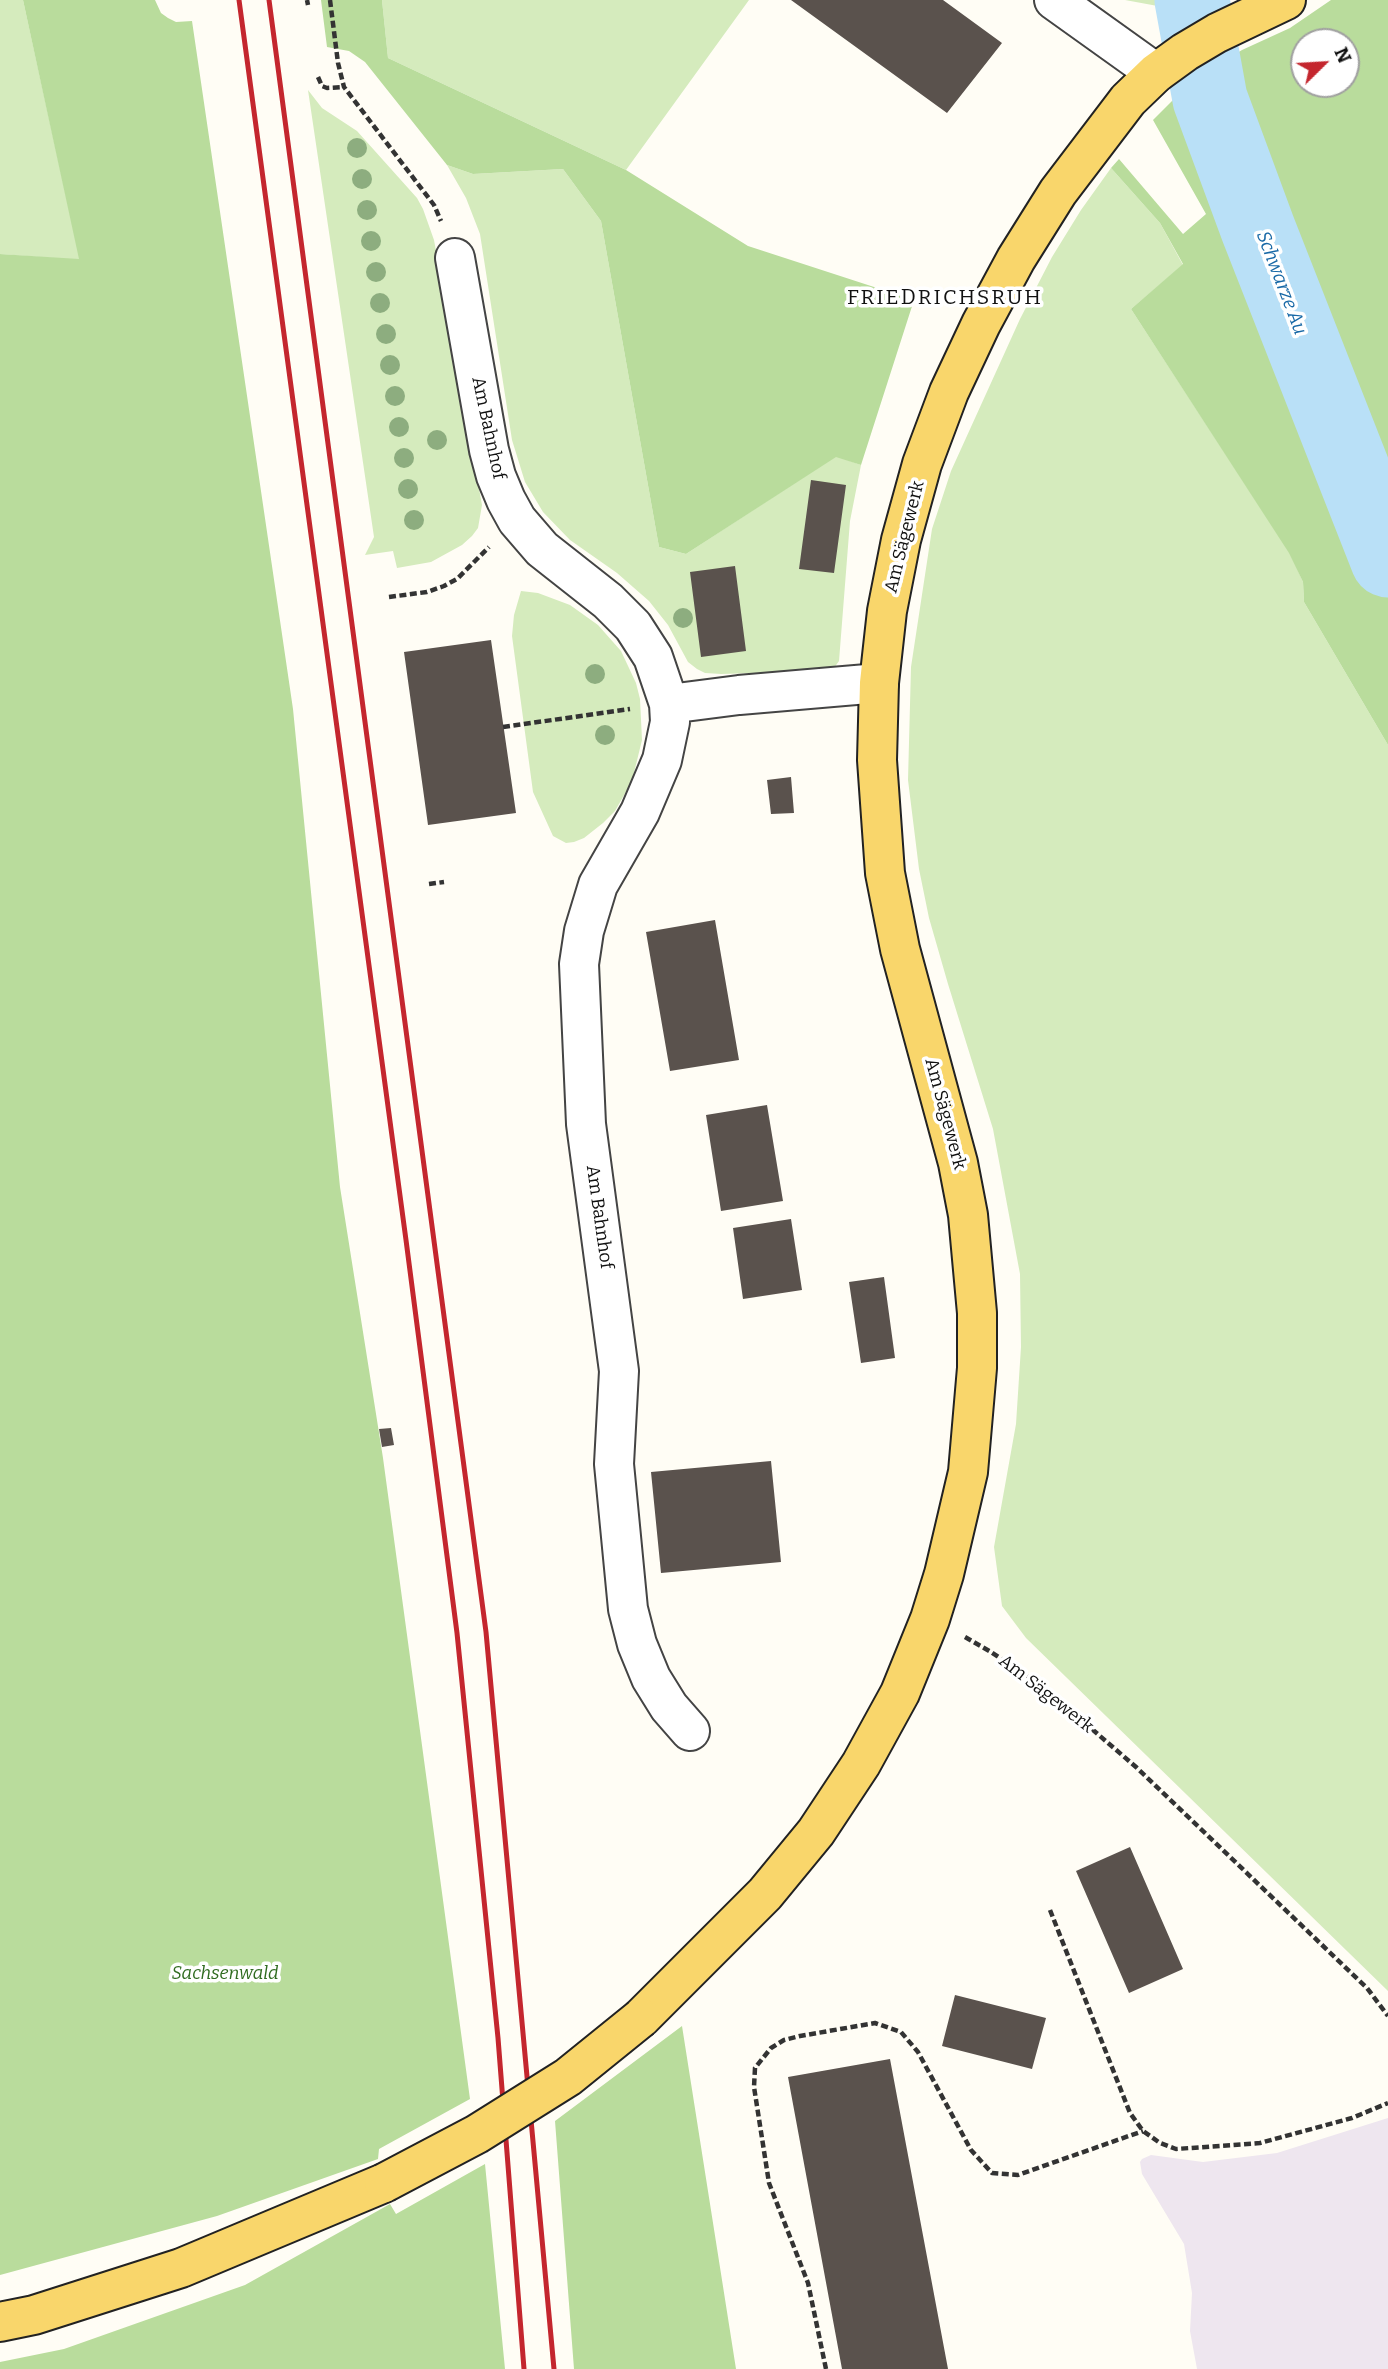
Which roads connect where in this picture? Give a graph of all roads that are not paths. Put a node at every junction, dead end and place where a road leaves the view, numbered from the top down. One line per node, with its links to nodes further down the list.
1 (1054, 0): 3 (street)
2 (1286, 0): 3 (main road, Am Sägewerk)
3 (1156, 73): 5 (main road, Am Sägewerk)
4 (455, 258): 6 (street, Am Bahnhof)
5 (879, 683): 6 (street); 8 (main road, Am Sägewerk, bridge)
6 (652, 706): 7 (street, Am Bahnhof)
7 (690, 1731)
8 (0, 2322)

